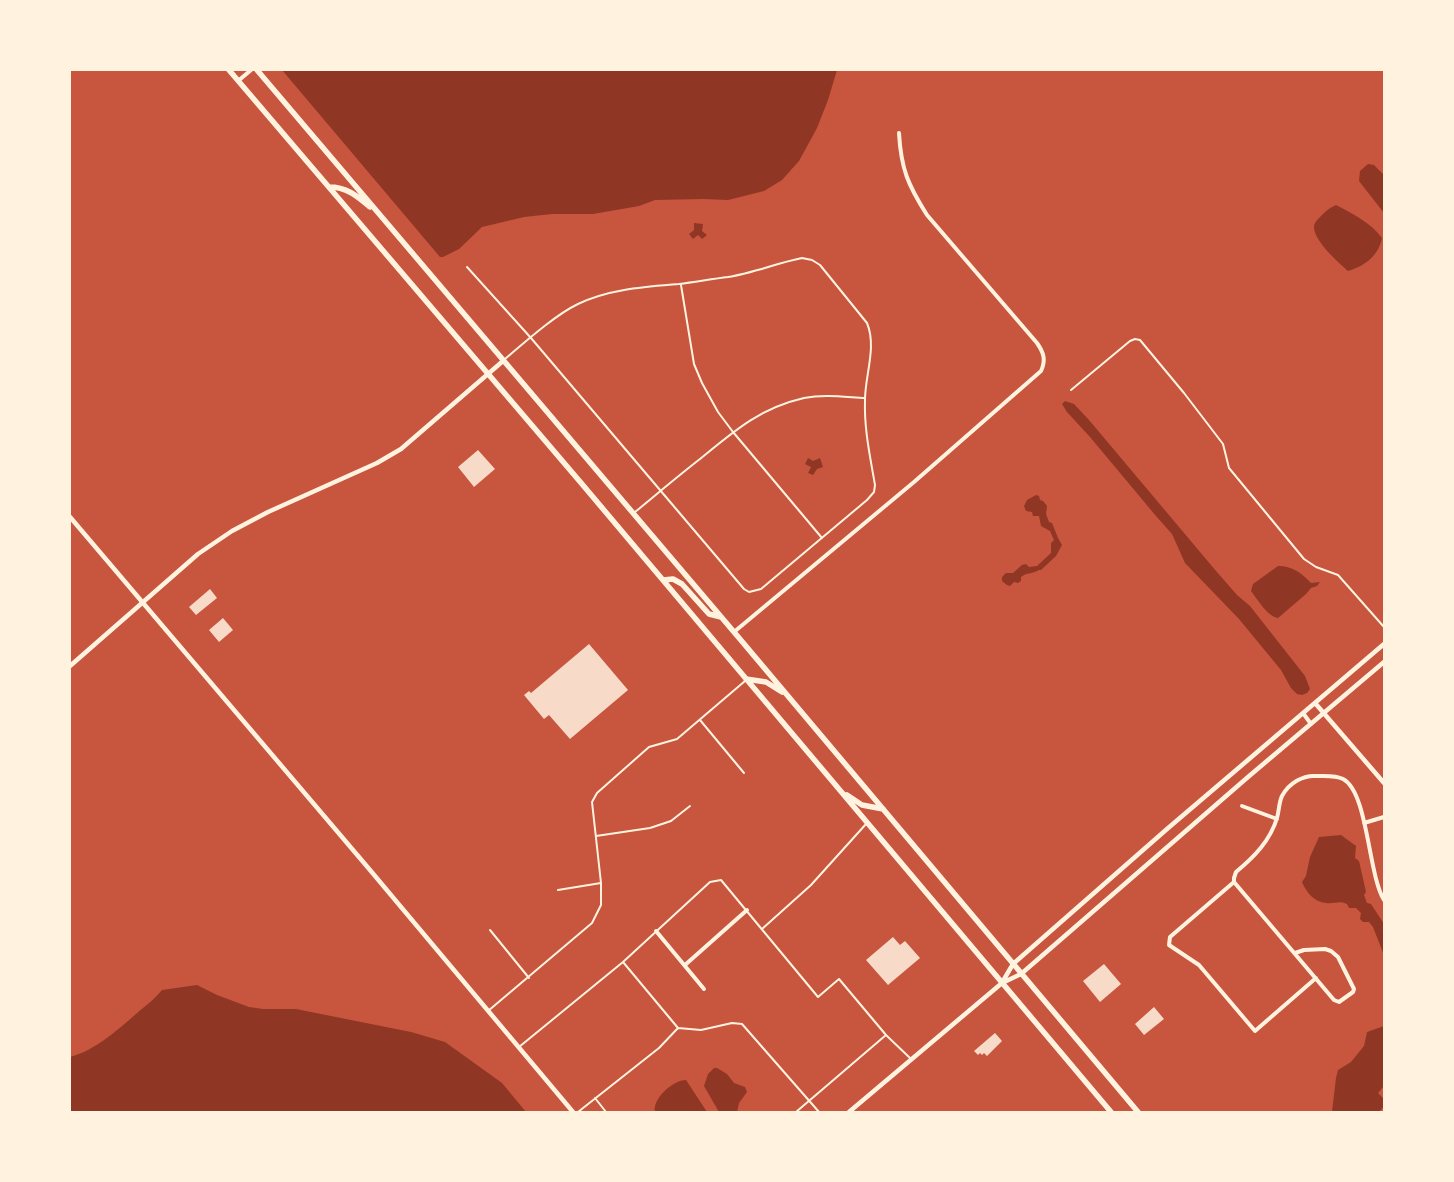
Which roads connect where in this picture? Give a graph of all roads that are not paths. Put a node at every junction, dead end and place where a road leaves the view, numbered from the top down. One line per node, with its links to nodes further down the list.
1 (229, 70): 4 (main road)
2 (251, 70): 4 (street)
3 (257, 70): 7 (main road)
4 (238, 81): 6 (main road)
5 (899, 133): 24 (street)
6 (329, 187): 7 (main road); 12 (main road)
7 (382, 216): 11 (main road)
8 (467, 267): 10 (lane)
9 (681, 284): 10 (lane); 14 (lane); 15 (lane)
10 (530, 338): 11 (lane); 16 (lane)
11 (503, 361): 12 (street); 17 (main road)
12 (488, 374): 20 (main road); 21 (street)
13 (1071, 390): 23 (lane)
14 (865, 398): 15 (lane); 19 (lane)
15 (733, 432): 16 (lane); 19 (lane)
16 (661, 491): 17 (lane); 19 (lane)
17 (634, 514): 22 (main road)
18 (70, 517): 21 (street)
19 (822, 538)
20 (663, 580): 22 (main road); 28 (main road)
21 (142, 603): 27 (street); 63 (street)
22 (722, 617): 24 (main road)
23 (1384, 627)
24 (734, 632): 29 (main road)
25 (1384, 644): 30 (street)
26 (1384, 662): 32 (street)
27 (70, 666)
28 (746, 679): 29 (main road); 33 (lane); 37 (main road)
29 (788, 696): 40 (main road)
30 (1316, 703): 31 (street); 32 (street)
31 (1303, 713): 34 (street); 56 (street)
32 (1324, 713): 34 (street); 36 (street)
33 (700, 720): 35 (lane); 45 (lane)
34 (1311, 724): 58 (street)
35 (744, 773)
36 (1384, 783)
37 (841, 791): 40 (main road); 43 (main road)
38 (690, 806): 45 (lane)
39 (1242, 806): 42 (street)
40 (883, 809): 56 (main road)
41 (1384, 817): 44 (street)
42 (1277, 819): 44 (street); 46 (street)
43 (867, 823): 51 (lane); 61 (main road)
44 (1364, 823): 49 (street)
45 (596, 836): 47 (lane)
46 (1234, 882): 54 (street); 60 (street)
47 (601, 883): 48 (lane); 59 (lane)
48 (558, 890)
49 (1384, 900)
50 (747, 910): 51 (lane); 53 (lane); 57 (street)
51 (762, 929): 65 (lane)
52 (490, 930): 59 (lane)
53 (656, 931): 55 (lane); 57 (street)
54 (1295, 953): 60 (street); 60 (street)
55 (623, 962): 64 (lane); 66 (lane)
56 (1013, 964): 58 (main road); 61 (street)
57 (685, 965): 62 (street)
58 (1022, 974): 61 (street); 77 (main road)
59 (529, 978): 63 (lane)
60 (1316, 978)
61 (1002, 983): 67 (street); 76 (main road)
62 (704, 990)
63 (488, 1012): 66 (street)
64 (678, 1028): 68 (lane); 69 (lane)
65 (886, 1034): 67 (lane); 69 (lane)
66 (518, 1047): 70 (street)
67 (911, 1059): 75 (street)
68 (595, 1098): 71 (lane); 72 (lane)
69 (809, 1100): 73 (lane); 74 (lane)
70 (573, 1112)
71 (578, 1112)
72 (606, 1112)
73 (796, 1112)
74 (819, 1112)
75 (849, 1112)
76 (1111, 1112)
77 (1138, 1112)

